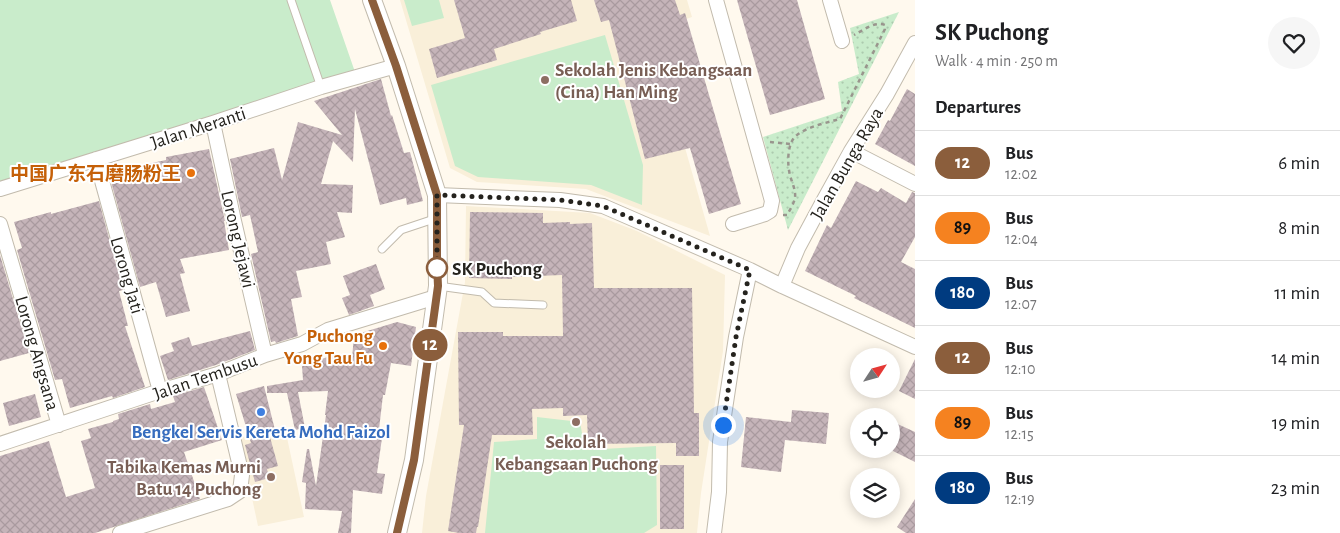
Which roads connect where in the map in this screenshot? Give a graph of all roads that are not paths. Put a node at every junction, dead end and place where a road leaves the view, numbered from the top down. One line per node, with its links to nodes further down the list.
1 (291, 0): 8 (lane)
2 (372, 0): 7 (street)
3 (716, 0): 17 (street)
4 (830, 0): 5 (street)
5 (842, 41)
6 (915, 43): 10 (street, Jalan Bunga Raya)
7 (396, 66): 8 (street, Jalan Meranti); 14 (street)
8 (321, 87): 9 (street, Jalan Meranti)
9 (214, 123): 11 (street, Jalan Meranti); 24 (street, Lorong Jejawi)
10 (851, 151): 12 (street); 20 (street, Jalan Bunga Raya)
11 (96, 159): 13 (street, Jalan Meranti); 26 (street, Lorong Jati)
12 (915, 184)
13 (0, 189)
14 (437, 195): 15 (street); 19 (street)
15 (437, 218): 18 (lane); 21 (street)
16 (0, 224): 27 (street, Lorong Angsana)
17 (733, 224)
18 (382, 248)
19 (750, 270): 20 (street); 31 (street)
20 (782, 286): 23 (street)
21 (437, 292): 22 (lane); 24 (street, Jalan Tembusu); 30 (street)
22 (543, 305)
23 (915, 347)
24 (265, 355): 25 (street, Jalan Tembusu)
25 (218, 374): 26 (street, Jalan Tembusu); 29 (street)
26 (160, 391): 27 (street, Jalan Tembusu)
27 (59, 425): 28 (street, Jalan Tembusu)
28 (0, 444)
29 (120, 533)
30 (397, 533)
31 (714, 533)

